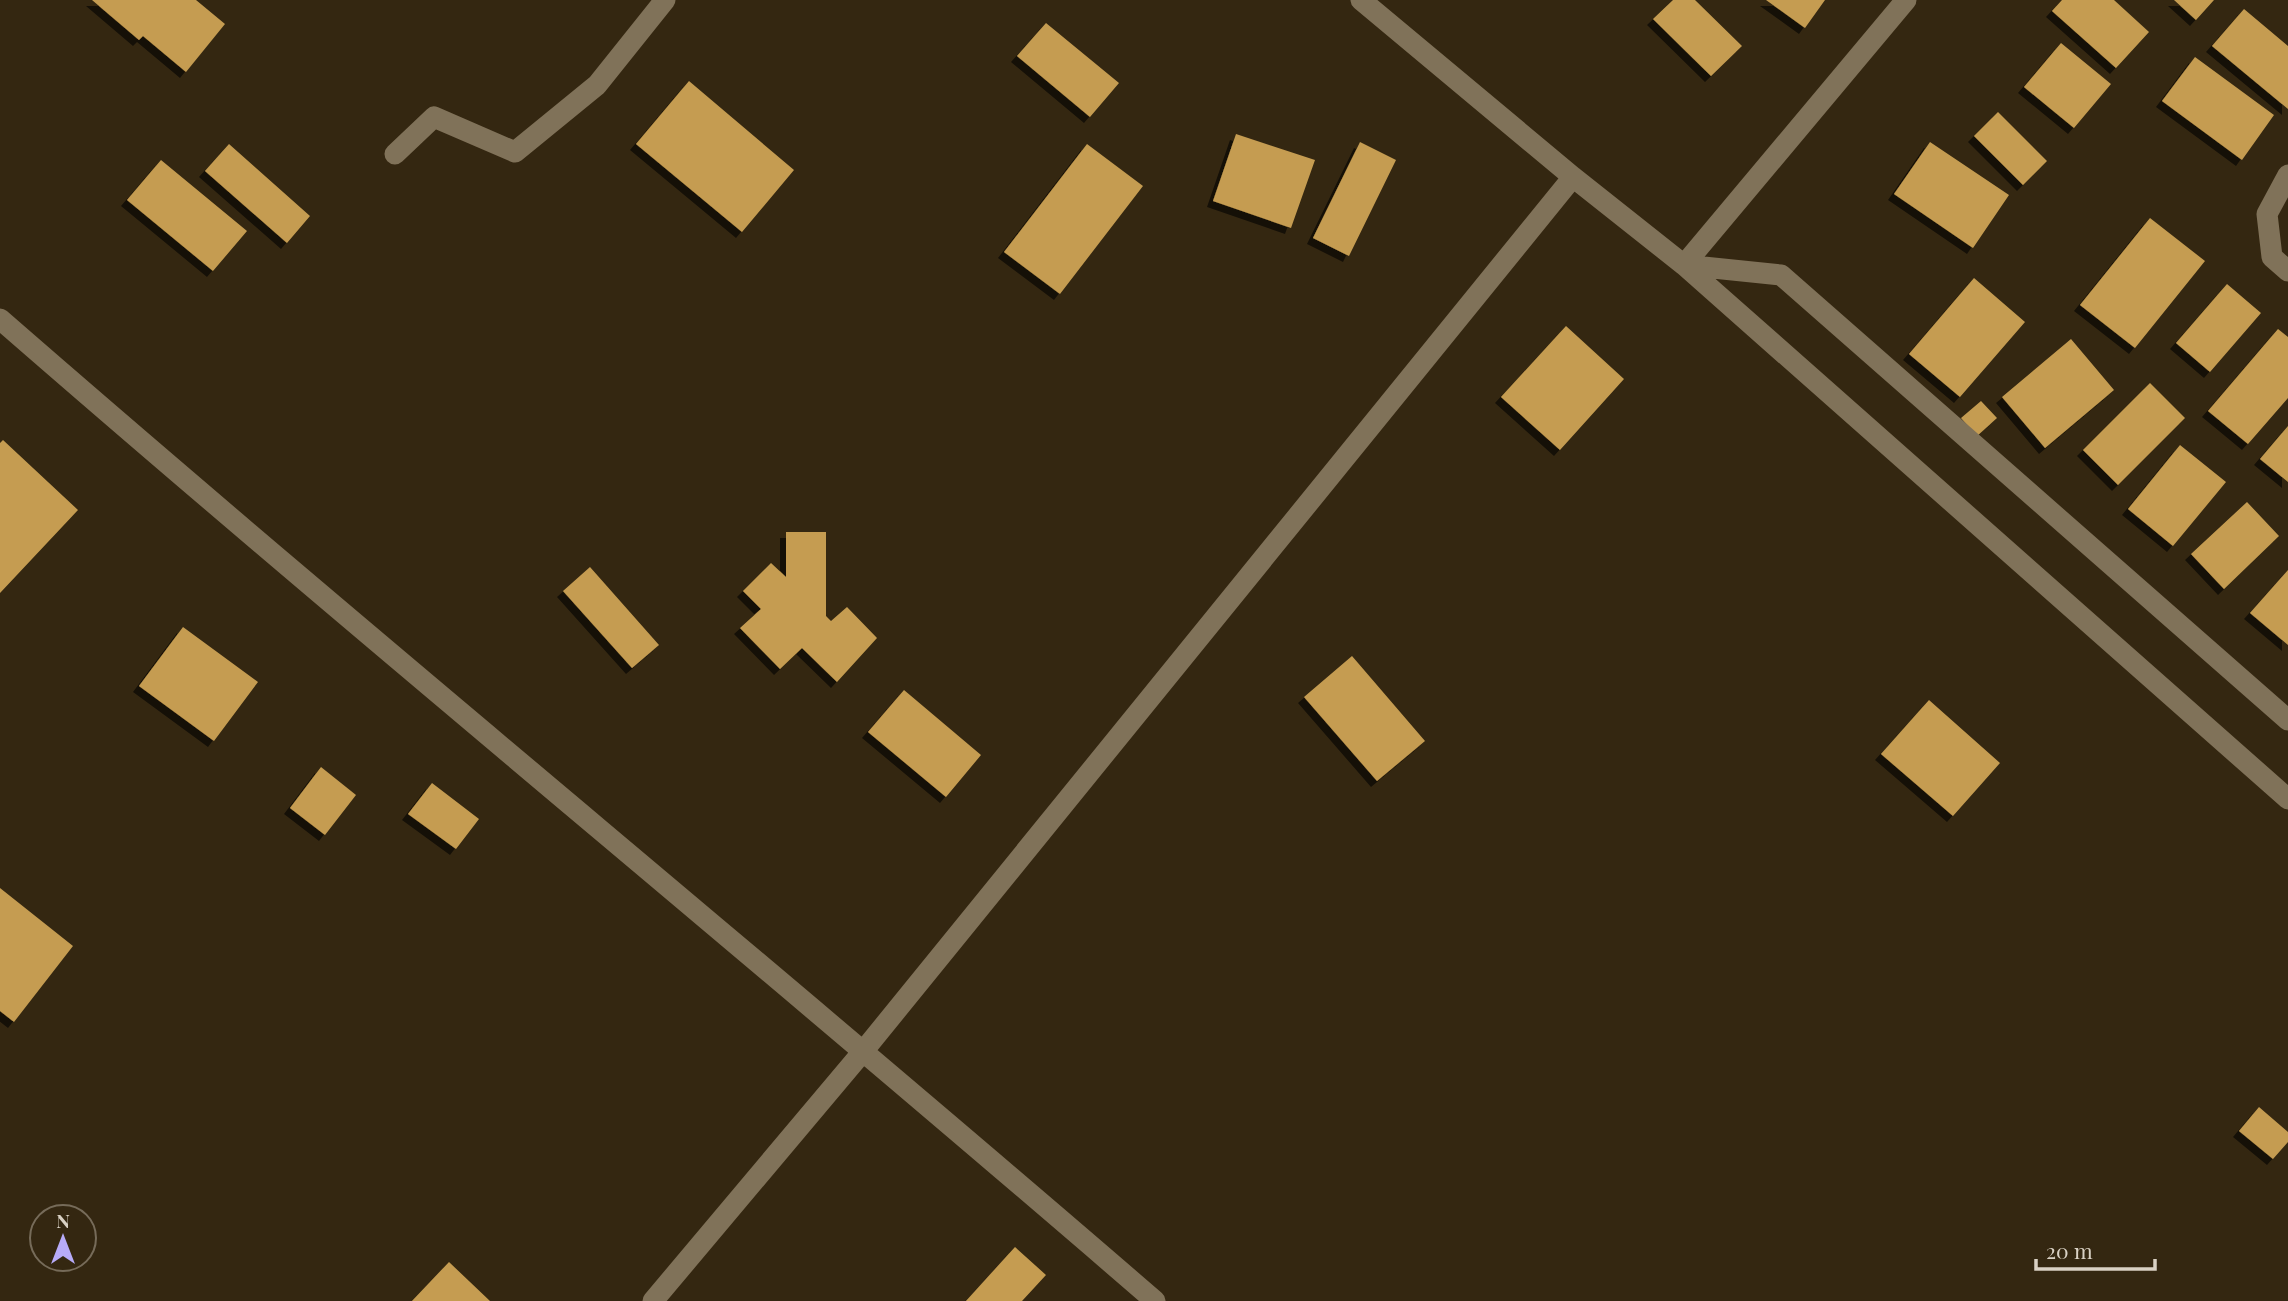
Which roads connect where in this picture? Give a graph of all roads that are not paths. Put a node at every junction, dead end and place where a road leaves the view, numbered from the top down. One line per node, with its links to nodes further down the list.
1 (665, 0): 4 (street)
2 (1361, 0): 6 (street)
3 (1906, 0): 7 (street)
4 (395, 154)
5 (2288, 175): 8 (street)
6 (1573, 177): 7 (street); 12 (street)
7 (1684, 265): 10 (street); 11 (street)
8 (2288, 271)
9 (0, 319): 12 (street)
10 (2288, 720)
11 (2288, 799)
12 (865, 1049): 13 (street); 14 (street)
13 (653, 1301)
14 (1156, 1301)

